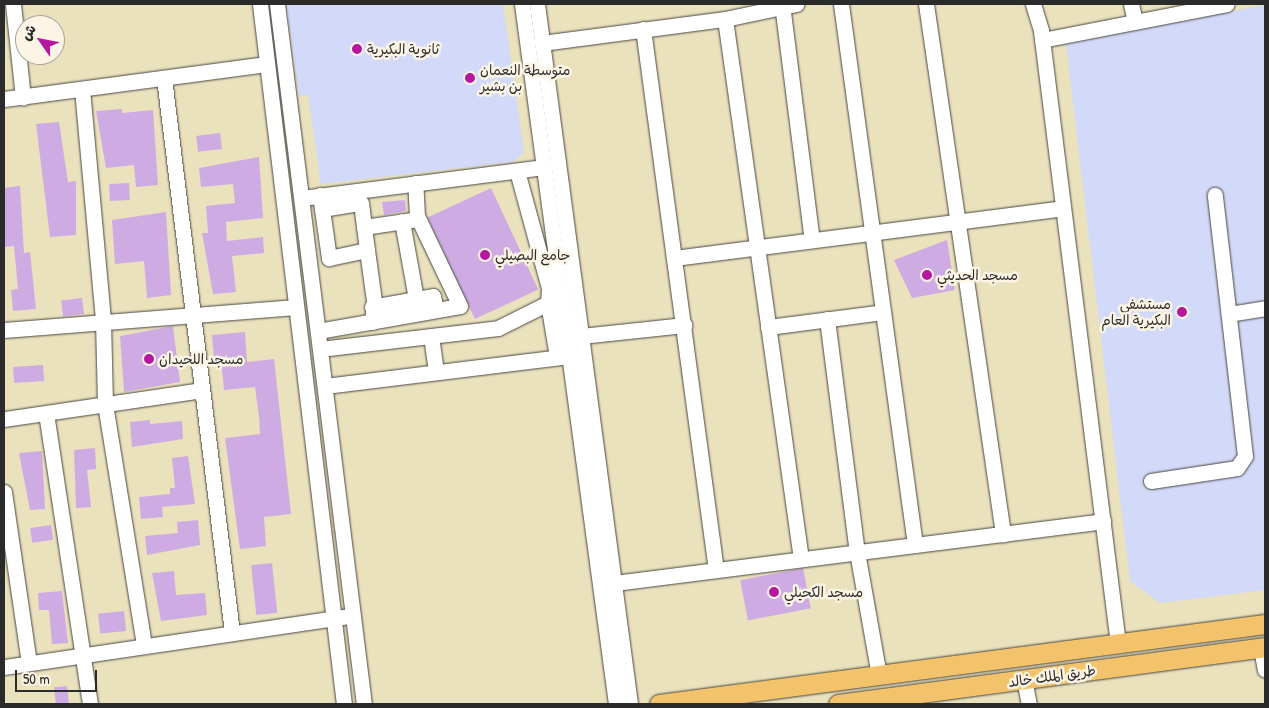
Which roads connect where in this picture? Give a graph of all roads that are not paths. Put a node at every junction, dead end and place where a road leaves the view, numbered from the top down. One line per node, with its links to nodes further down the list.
1 (13, 4): 20 (street)
2 (260, 4): 17 (street)
3 (278, 4): 26 (street)
4 (522, 4): 22 (street)
5 (537, 4): 16 (street)
6 (841, 4): 33 (street)
7 (926, 4): 31 (street)
8 (1033, 4): 15 (street)
9 (1131, 4): 13 (street)
10 (1227, 4): 13 (street)
11 (787, 5): 12 (street); 34 (street)
12 (725, 19): 14 (street); 36 (street)
13 (1135, 22): 15 (street)
14 (642, 29): 16 (street); 38 (street)
15 (1042, 40): 28 (street)
16 (542, 42): 35 (street)
17 (267, 64): 18 (street); 41 (street)
18 (164, 78): 19 (street); 45 (street)
19 (82, 89): 20 (street); 49 (street)
20 (22, 97): 21 (street)
21 (4, 99)
22 (544, 167): 23 (street); 35 (street)
23 (517, 171): 24 (street); 40 (street)
24 (415, 183): 27 (street); 29 (street)
25 (1216, 195): 47 (street)
26 (302, 198): 27 (street); 52 (street)
27 (321, 202): 32 (street); 37 (street)
28 (1063, 208): 31 (street); 67 (street)
29 (418, 219): 30 (street); 43 (street)
30 (402, 222): 32 (street); 39 (street)
31 (958, 222): 33 (street); 68 (street)
32 (364, 227): 37 (street)
33 (872, 233): 34 (street); 44 (street)
34 (812, 240): 36 (street)
35 (562, 245): 56 (street); 58 (street)
36 (757, 247): 38 (street); 53 (street)
37 (367, 250): 46 (street)
38 (674, 258): 51 (street)
39 (416, 299): 43 (street); 46 (street)
40 (548, 303): 55 (street); 58 (street)
41 (296, 307): 45 (street); 50 (street)
42 (1265, 308): 47 (street)
43 (436, 310): 46 (street)
44 (883, 312): 48 (street); 69 (street)
45 (193, 314): 49 (street); 61 (street)
46 (372, 314): 52 (street)
47 (1229, 314): 65 (street)
48 (828, 319): 53 (street); 70 (street)
49 (103, 321): 54 (street); 62 (street)
50 (298, 324): 52 (street); 75 (street)
51 (684, 325): 56 (street); 72 (street)
52 (317, 326): 57 (street)
53 (768, 327): 71 (street)
54 (4, 330)
55 (431, 336): 57 (street); 59 (street)
56 (581, 336): 73 (street)
57 (320, 349): 60 (street)
58 (563, 357): 59 (street); 91 (street)
59 (436, 372): 60 (street)
60 (325, 386): 74 (street)
61 (202, 390): 62 (street); 77 (street)
62 (105, 404): 63 (street); 79 (street)
63 (46, 413): 64 (street); 81 (street)
64 (4, 419)
65 (1151, 481)
66 (4, 492): 82 (street)
67 (1103, 521): 68 (street); 78 (street)
68 (1003, 534): 69 (street)
69 (915, 545): 70 (street)
70 (858, 552): 71 (street); 85 (street)
71 (800, 559): 72 (street)
72 (716, 570): 73 (street)
73 (614, 583): 92 (street)
74 (354, 617): 75 (street); 90 (street)
75 (334, 618): 77 (street); 89 (street)
76 (1265, 624): 78 (main road)
77 (232, 633): 79 (street)
78 (1118, 644): 85 (main road)
79 (144, 646): 81 (street)
80 (1263, 647): 84 (street); 86 (main road, طريق الملك خالد)
81 (82, 655): 82 (street); 88 (street)
82 (28, 663): 83 (street)
83 (4, 667)
84 (1265, 670)
85 (879, 676): 93 (main road)
86 (1024, 679): 87 (main road, طريق الملك خالد); 95 (street)
87 (898, 700): 94 (main road, طريق الملك خالد)
88 (90, 704)
89 (344, 704)
90 (364, 704)
91 (616, 704)
92 (630, 704)
93 (659, 704)
94 (838, 704)
95 (1029, 704)

